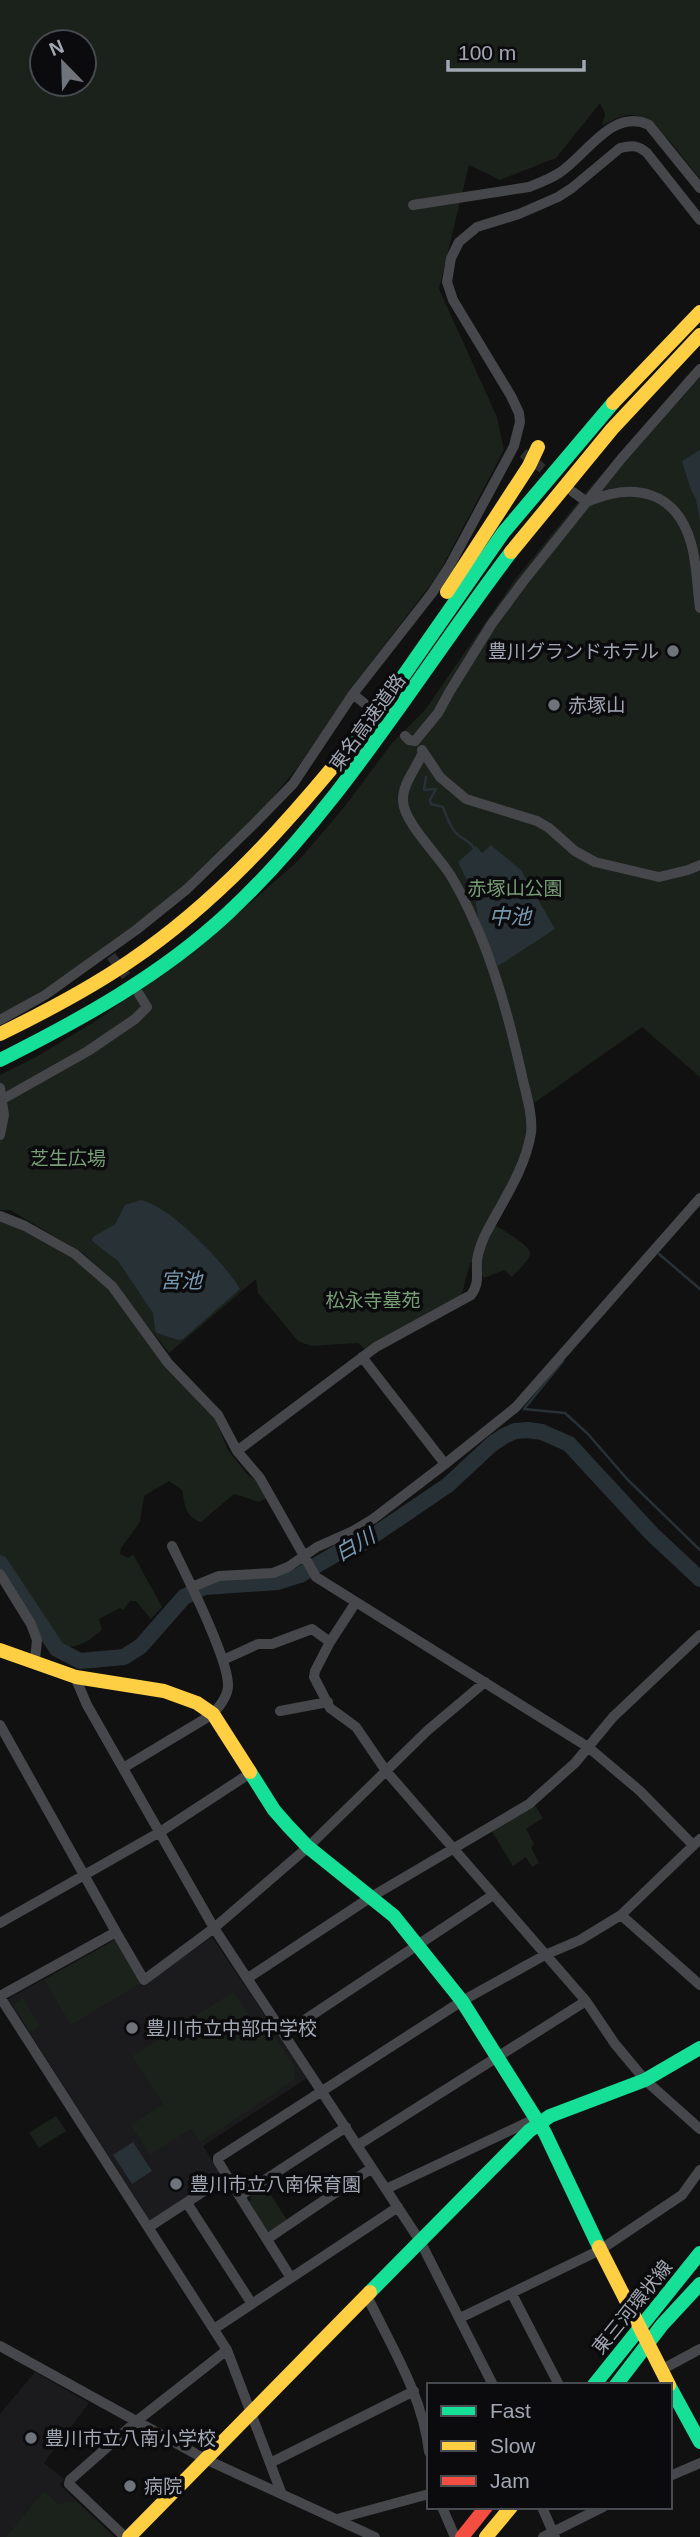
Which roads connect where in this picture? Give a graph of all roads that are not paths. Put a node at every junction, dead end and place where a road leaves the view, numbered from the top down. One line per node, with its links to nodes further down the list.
1 (700, 188): 2 (street)
2 (413, 205)
3 (700, 219): 7 (street)
4 (700, 312): 15 (main road, 東名高速道路)
5 (700, 335): 21 (main road, 東名高速道路)
6 (700, 369): 11 (street)
7 (514, 446): 9 (street); 13 (street)
8 (538, 447): 15 (main road)
9 (523, 453)
10 (573, 492): 11 (street)
11 (587, 502): 12 (street); 16 (street)
12 (700, 608)
13 (353, 694): 14 (street); 19 (street)
14 (364, 703)
15 (383, 704): 20 (main road, 東名高速道路)
16 (423, 752): 17 (street); 27 (street)
17 (700, 865)
18 (139, 994): 23 (street)
19 (0, 1020)
20 (0, 1034)
21 (0, 1060)
22 (0, 1088): 23 (street)
23 (3, 1099): 24 (street)
24 (0, 1135)
25 (700, 1198): 29 (street)
26 (0, 1216): 28 (street)
27 (362, 1357): 28 (street); 29 (street)
28 (237, 1451): 31 (street)
29 (445, 1464): 31 (street)
30 (172, 1546): 33 (street)
31 (305, 1557): 33 (street); 34 (street)
32 (0, 1574): 38 (street)
33 (192, 1587): 39 (street)
34 (355, 1602): 36 (street); 41 (street)
35 (700, 1635): 46 (street)
36 (330, 1642): 39 (street); 42 (street)
37 (0, 1650): 38 (main road)
38 (35, 1660): 40 (main road)
39 (223, 1660): 44 (street)
40 (75, 1677): 44 (main road); 47 (street)
41 (485, 1682): 46 (street); 48 (street)
42 (328, 1702): 43 (street); 48 (street)
43 (280, 1711)
44 (213, 1714): 47 (street); 49 (main road)
45 (0, 1725): 54 (street)
46 (588, 1747): 51 (street); 53 (street)
47 (123, 1768): 50 (street)
48 (386, 1771): 52 (street); 53 (street)
49 (252, 1772): 50 (street); 52 (main road)
50 (160, 1832): 54 (street); 59 (street)
51 (696, 1842): 57 (street)
52 (308, 1847): 56 (main road); 59 (street)
53 (454, 1849): 55 (street); 56 (street)
54 (84, 1876): 58 (street); 60 (street)
55 (493, 1895): 61 (street); 62 (street)
56 (372, 1897): 61 (main road); 63 (street)
57 (621, 1915): 62 (street); 64 (street)
58 (0, 1923)
59 (214, 1927): 60 (street); 63 (street)
60 (116, 1933): 65 (street)
61 (418, 1945): 66 (main road); 68 (street)
62 (545, 1955): 66 (street); 67 (street)
63 (248, 1978): 68 (street)
64 (700, 1985)
65 (0, 1996): 84 (street)
66 (462, 2001): 70 (main road); 72 (street)
67 (586, 2001): 70 (street); 71 (street)
68 (285, 2033): 72 (street)
69 (700, 2048): 71 (main road)
70 (498, 2056): 73 (main road); 76 (street)
71 (645, 2080): 73 (main road); 75 (street)
72 (323, 2091): 74 (street); 79 (street)
73 (538, 2124): 80 (street); 86 (main road); 87 (main road)
74 (346, 2127): 76 (street); 81 (street)
75 (700, 2129)
76 (358, 2145): 77 (street)
77 (372, 2168): 80 (street); 85 (street)
78 (700, 2170): 87 (street)
79 (227, 2176): 81 (street); 82 (street)
80 (386, 2189): 83 (street)
81 (240, 2196): 85 (street)
82 (187, 2203): 84 (street); 93 (street)
83 (398, 2207): 86 (street); 89 (street)
84 (149, 2227): 96 (street)
85 (267, 2239): 89 (street)
86 (420, 2241): 92 (main road); 94 (street)
87 (600, 2250): 91 (street); 95 (main road)
88 (700, 2253): 95 (main road, 東三河環状線)
89 (291, 2278): 93 (street)
90 (700, 2284): 97 (main road, 東三河環状線)
91 (512, 2294): 94 (street); 103 (street)
92 (367, 2296): 108 (street); 109 (main road)
93 (252, 2304): 96 (street)
94 (460, 2318): 102 (street)
95 (639, 2326): 97 (main road); 104 (main road, 東三河環状線)
96 (215, 2329): 100 (street)
97 (649, 2344): 101 (main road); 105 (main road, 東三河環状線)
98 (0, 2346): 110 (street)
99 (700, 2349): 101 (street)
100 (227, 2350): 109 (street); 110 (street)
101 (661, 2370): 106 (main road)
102 (492, 2383)
103 (558, 2383)
104 (596, 2383)
105 (617, 2383)
106 (668, 2383)
107 (672, 2389): 112 (main road)
108 (414, 2391): 111 (street); 114 (street)
109 (250, 2412): 113 (main road); 114 (street)
110 (138, 2420): 113 (street); 126 (street)
111 (427, 2427)
112 (698, 2433)
113 (205, 2459): 117 (street); 126 (main road)
114 (270, 2463): 117 (street)
115 (700, 2463): 116 (street)
116 (672, 2475)
117 (281, 2492): 124 (street)
118 (427, 2495): 124 (street)
119 (443, 2509): 128 (street)
120 (484, 2509): 129 (main road)
121 (509, 2509): 130 (main road)
122 (543, 2509): 125 (street)
123 (599, 2509): 125 (street)
124 (337, 2519): 127 (street)
125 (554, 2534): 131 (street)
126 (127, 2537)
127 (375, 2537)
128 (456, 2537)
129 (462, 2537)
130 (486, 2537)
131 (543, 2537)

